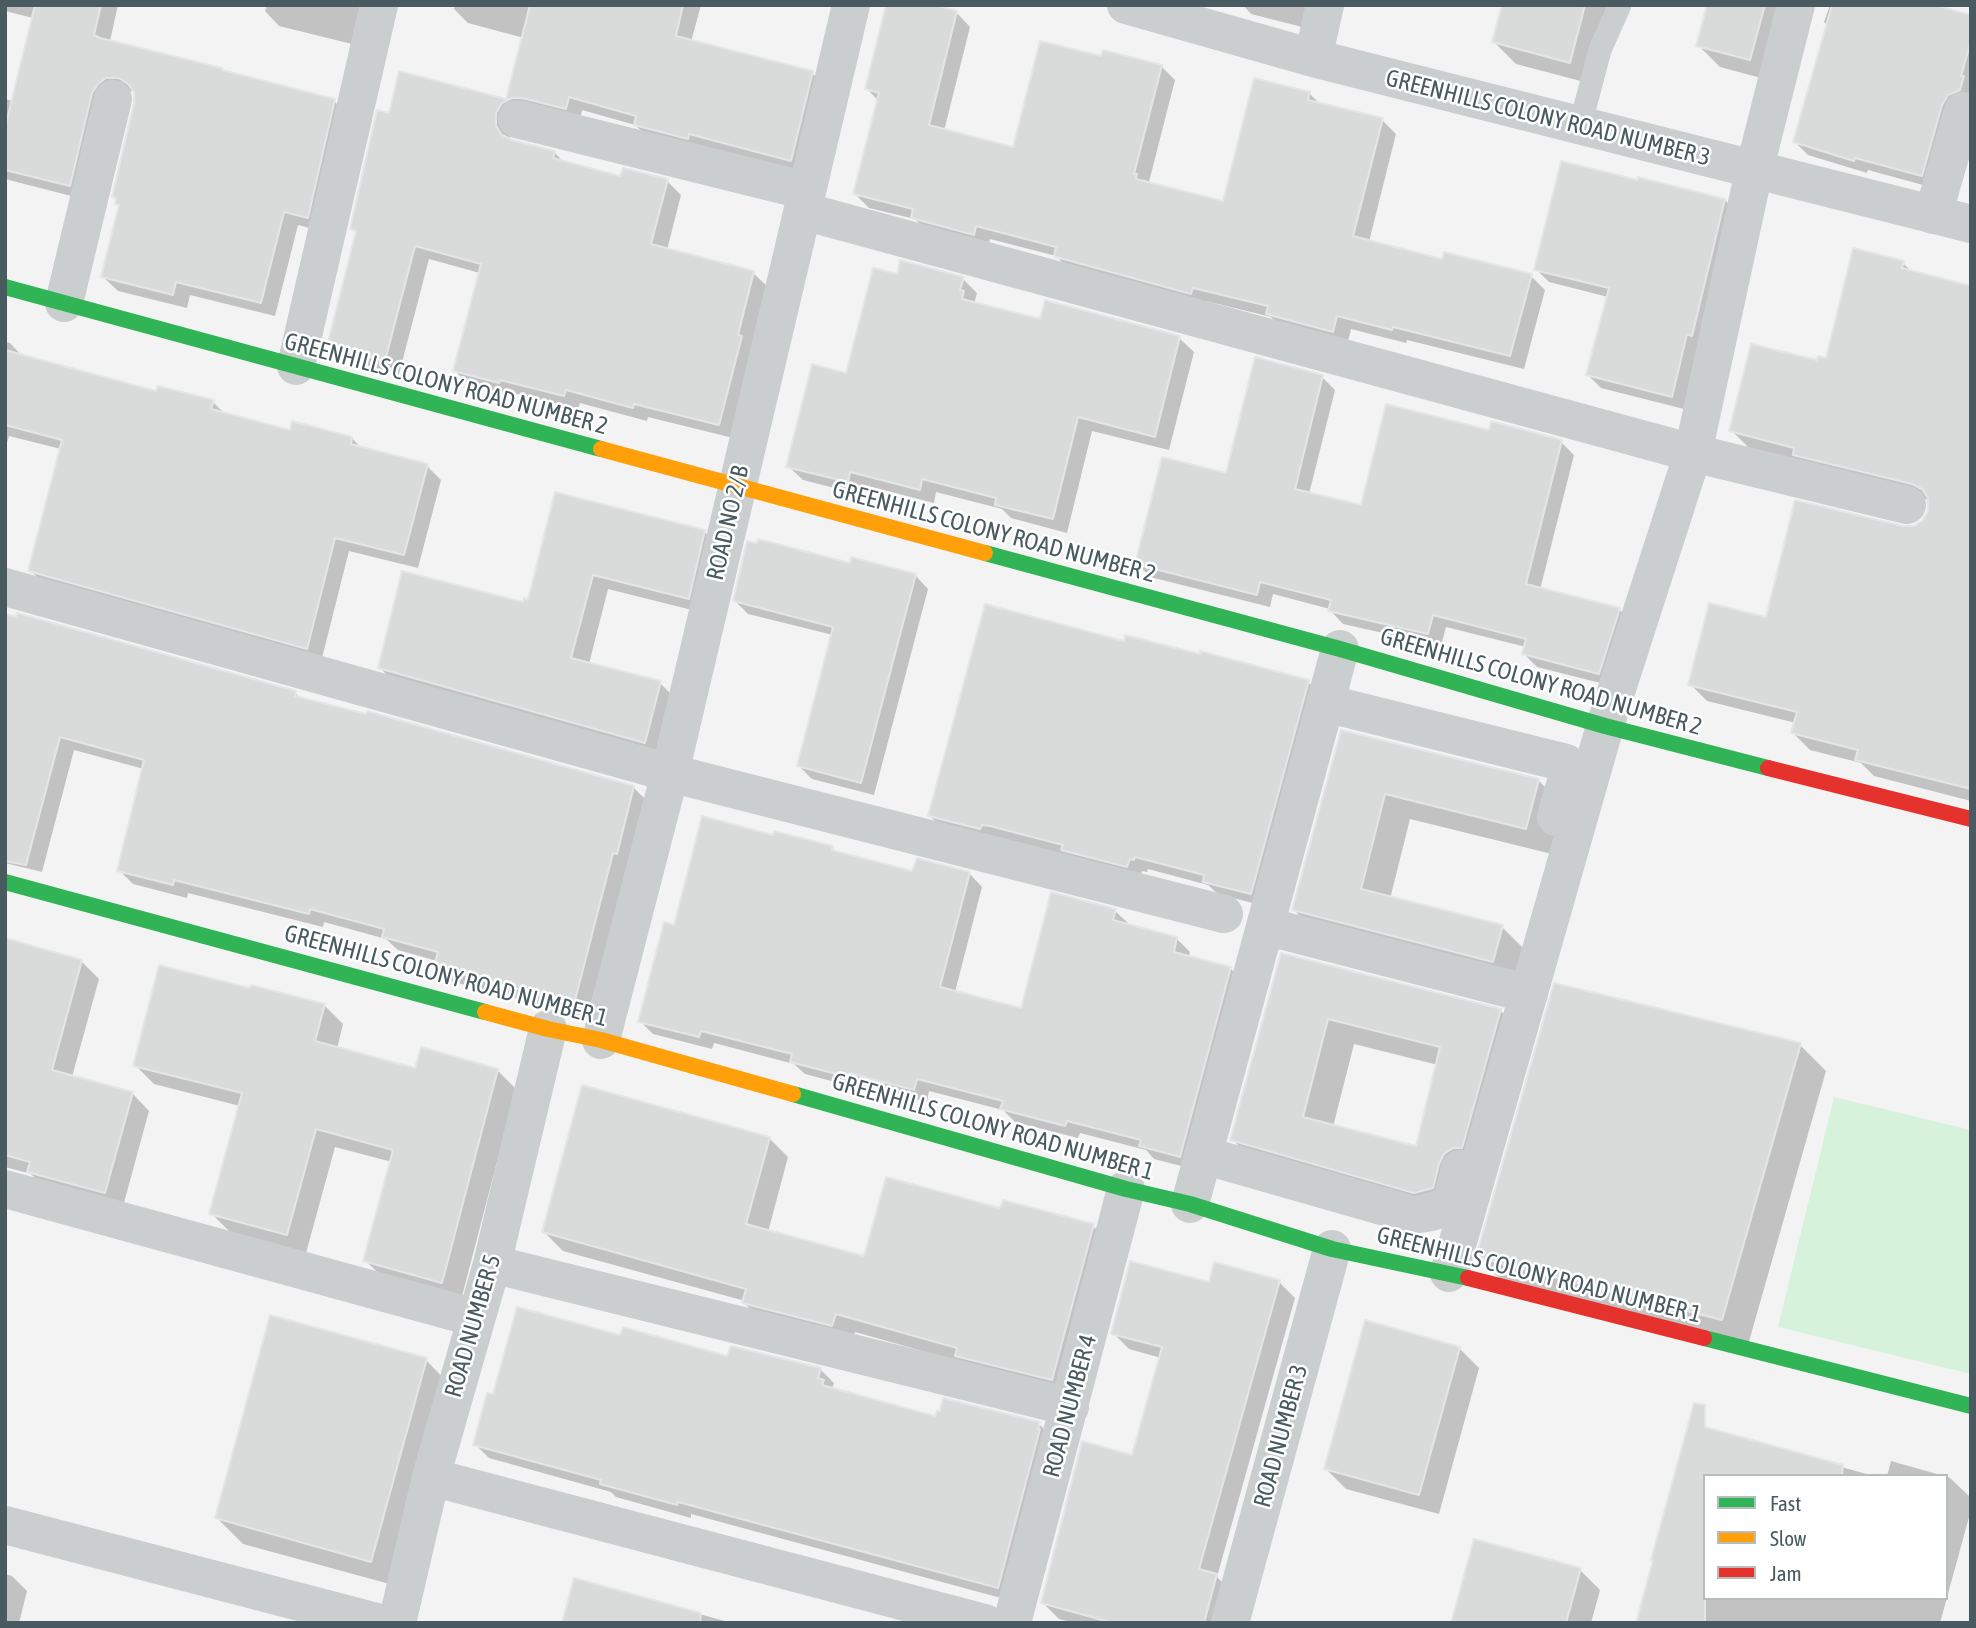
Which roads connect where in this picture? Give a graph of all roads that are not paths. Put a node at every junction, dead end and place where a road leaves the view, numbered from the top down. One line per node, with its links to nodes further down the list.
1 (379, 5): 18 (street)
2 (851, 5): 13 (street, ROAD NO 2/B)
3 (1126, 5): 7 (street, GREENHILLS COLONY ROAD NUMBER 3)
4 (1325, 5): 7 (street)
5 (1620, 5): 11 (lane)
6 (1796, 5): 12 (street)
7 (1313, 58): 11 (street, GREENHILLS COLONY ROAD NUMBER 3)
8 (113, 99): 17 (street)
9 (1964, 111): 14 (street)
10 (517, 119): 13 (street)
11 (1580, 126): 12 (street, GREENHILLS COLONY ROAD NUMBER 3)
12 (1754, 171): 14 (street, GREENHILLS COLONY ROAD NUMBER 3); 19 (street)
13 (805, 201): 19 (street); 20 (street, ROAD NO 2/B)
14 (1933, 215): 15 (street, GREENHILLS COLONY ROAD NUMBER 3)
15 (1971, 225)
16 (5, 287): 17 (street, GREENHILLS COLONY ROAD NUMBER 2)
17 (64, 303): 18 (street, GREENHILLS COLONY ROAD NUMBER 2)
18 (296, 366): 20 (street, GREENHILLS COLONY ROAD NUMBER 2)
19 (1693, 453): 21 (street); 25 (street)
20 (737, 486): 23 (street, GREENHILLS COLONY ROAD NUMBER 2); 26 (street, ROAD NO 2/B)
21 (1907, 505)
22 (5, 587): 26 (street)
23 (1340, 649): 24 (street); 25 (street, GREENHILLS COLONY ROAD NUMBER 2)
24 (1325, 703): 30 (street); 31 (street)
25 (1605, 726): 27 (street, GREENHILLS COLONY ROAD NUMBER 2); 31 (street)
26 (670, 773): 29 (street); 33 (street, ROAD NO 2/B)
27 (1971, 819)
28 (5, 881): 32 (street, GREENHILLS COLONY ROAD NUMBER 1)
29 (1224, 914)
30 (1265, 926): 31 (street); 34 (street)
31 (1517, 990): 34 (street); 40 (street)
32 (548, 1029): 33 (street, GREENHILLS COLONY ROAD NUMBER 1); 39 (street, ROAD NUMBER 5)
33 (600, 1040): 36 (street, GREENHILLS COLONY ROAD NUMBER 1)
34 (1203, 1155): 37 (street)
35 (5, 1189): 41 (street)
36 (1126, 1189): 37 (street, GREENHILLS COLONY ROAD NUMBER 1); 43 (street, ROAD NUMBER 4)
37 (1190, 1204): 38 (street, GREENHILLS COLONY ROAD NUMBER 1)
38 (1332, 1249): 40 (street, GREENHILLS COLONY ROAD NUMBER 1); 50 (street, ROAD NUMBER 3)
39 (492, 1264): 41 (street, ROAD NUMBER 5); 43 (street)
40 (1448, 1273): 42 (street, GREENHILLS COLONY ROAD NUMBER 1)
41 (476, 1318): 44 (street, ROAD NUMBER 5)
42 (1971, 1406)
43 (1070, 1407): 49 (street, ROAD NUMBER 4)
44 (431, 1477): 47 (street, ROAD NUMBER 5); 48 (street)
45 (5, 1525): 46 (street)
46 (380, 1623)
47 (397, 1623)
48 (985, 1623)
49 (1012, 1623)
50 (1230, 1623)

